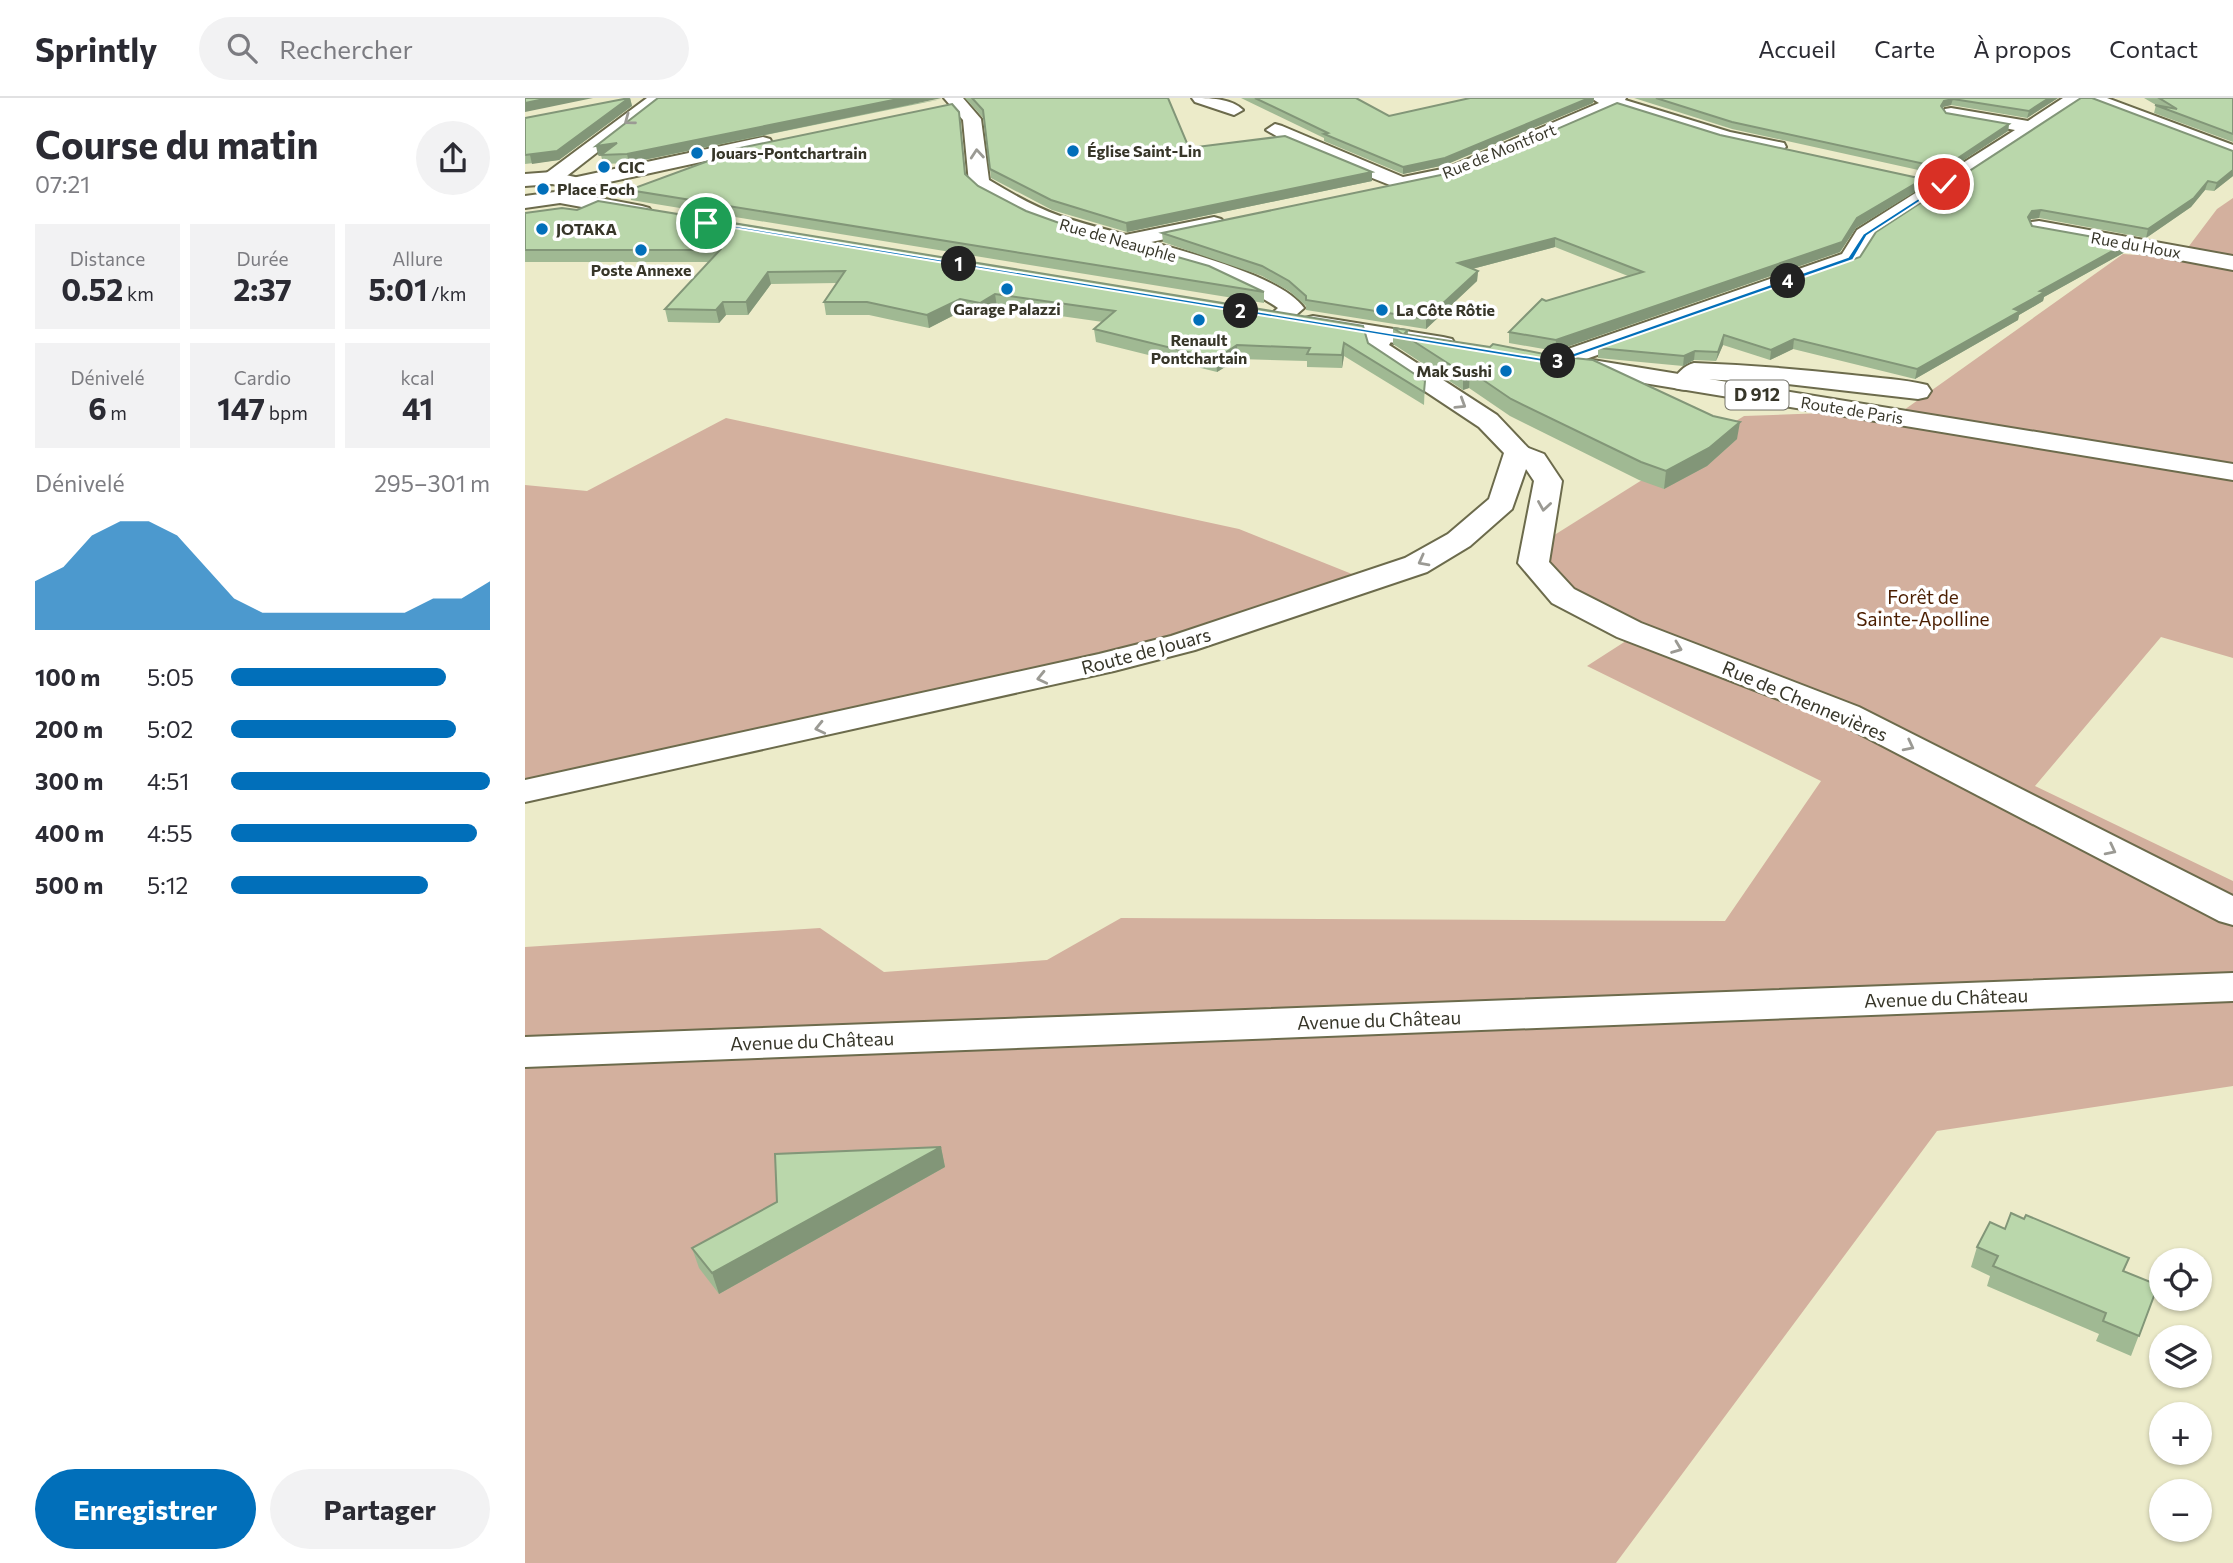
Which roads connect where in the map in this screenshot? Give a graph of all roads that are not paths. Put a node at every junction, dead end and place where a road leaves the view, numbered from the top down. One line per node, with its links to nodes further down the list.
1 (658, 98): 19 (street, one-way to 19)
2 (1201, 98): 8 (street)
3 (2075, 98): 10 (street)
4 (2090, 98): 14 (street)
5 (956, 100): 7 (street); 25 (street, Rue de Neauphle, one-way to 5)
6 (1610, 100): 13 (street); 17 (street, Rue de Montfort)
7 (933, 108)
8 (1234, 110)
9 (1951, 113): 10 (street)
10 (2031, 127): 18 (street)
11 (1275, 130): 17 (street)
12 (786, 139): 19 (street)
13 (1795, 152)
14 (2233, 152)
15 (1917, 178): 18 (street)
16 (525, 180): 19 (street)
17 (1401, 184): 20 (street, Rue de Montfort)
18 (1944, 184): 30 (street)
19 (556, 187): 21 (street); 22 (street)
20 (1370, 190)
21 (525, 202)
22 (666, 216)
23 (1235, 218): 25 (street)
24 (2039, 227): 26 (street, Rue du Houx)
25 (1128, 241): 27 (street, Rue de Neauphle)
26 (2233, 263)
27 (1383, 335): 28 (street); 33 (street, one-way to 33)
28 (1472, 349)
29 (1527, 358): 30 (street, Route de Paris / D 912)
30 (1555, 362): 31 (street, Route de Paris / D 912)
31 (1683, 383): 32 (street); 34 (street, Route de Paris / D 912)
32 (1919, 391)
33 (1518, 452): 35 (street, Route de Jouars, one-way to 35); 36 (street, Rue de Chennevières, one-way to 36)
34 (2233, 472)
35 (525, 791)
36 (2233, 912)
37 (2233, 987): 38 (street, Avenue du Château)
38 (525, 1052)

